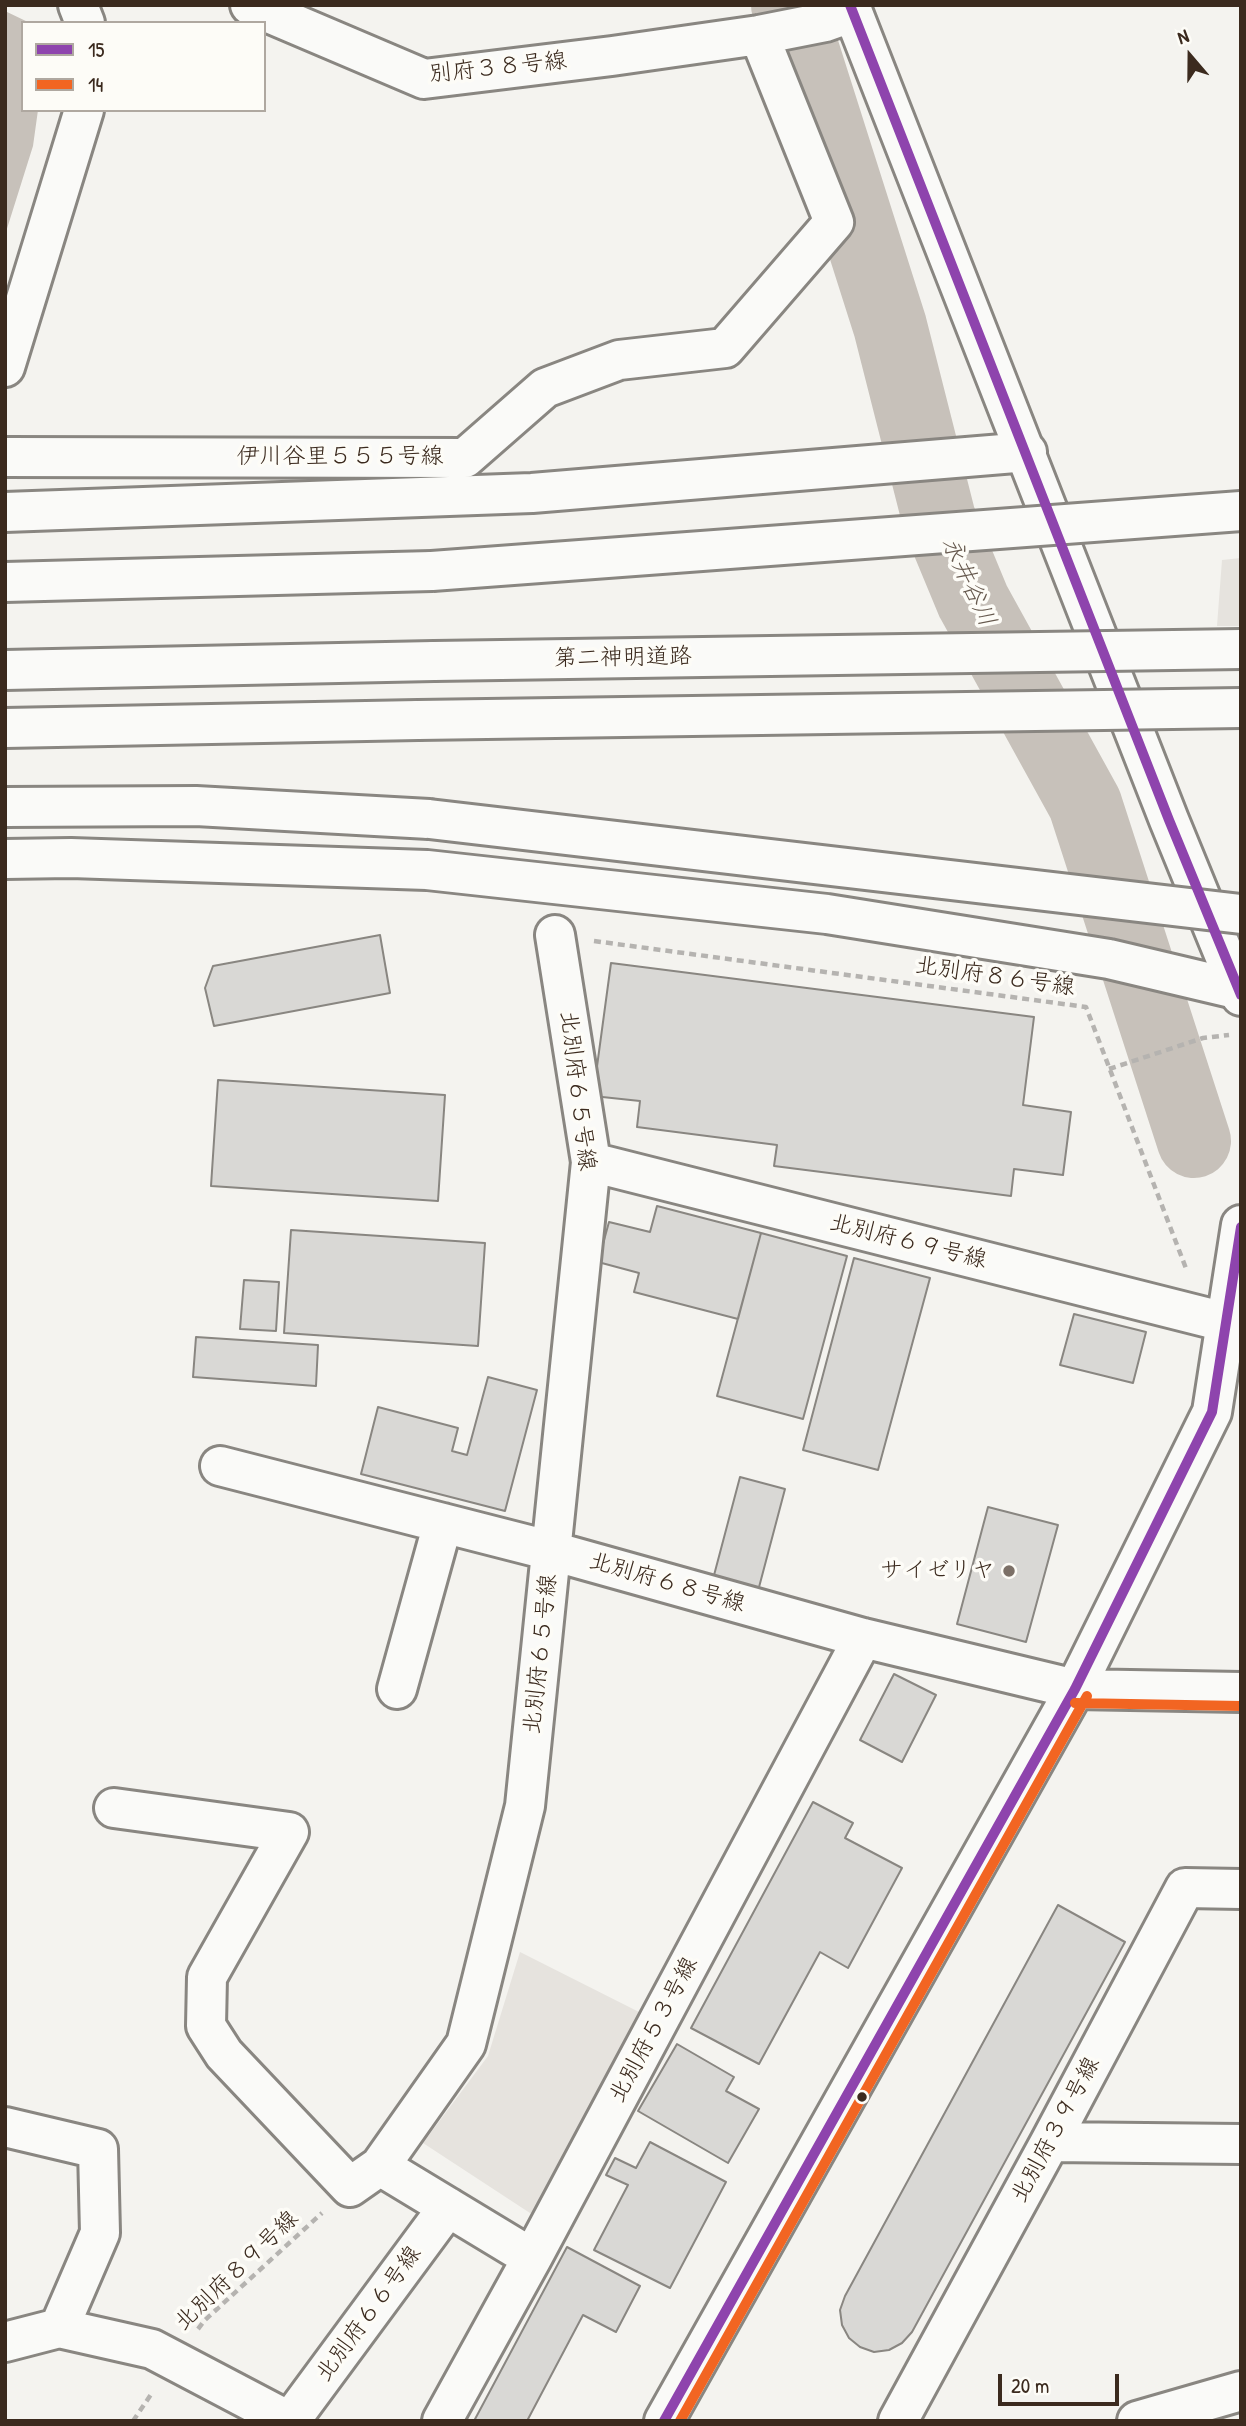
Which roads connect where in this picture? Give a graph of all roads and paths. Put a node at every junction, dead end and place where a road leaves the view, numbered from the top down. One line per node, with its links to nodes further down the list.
1 (250, 5): 3 (main road, 別府３８号線)
2 (843, 13): 3 (main road); 6 (main road)
3 (760, 35): 7 (main road, 伊川谷里５５５号線)
4 (83, 112): 5 (main road)
5 (5, 367)
6 (1027, 452): 9 (main road); 19 (main road)
7 (5, 457)
8 (1241, 511): 10 (main road, bridge)
9 (5, 512)
10 (5, 583)
11 (1241, 649): 12 (main road, 第二神明道路, bridge)
12 (5, 670)
13 (1241, 708): 14 (main road, bridge)
14 (5, 728)
15 (5, 807): 17 (main road, bridge)
16 (5, 859): 19 (main road)
17 (1241, 914)
18 (555, 935): 21 (path, 北別府８６号線); 22 (main road, 北別府６５号線)
19 (1240, 993)
20 (1241, 1033): 21 (path)
21 (1109, 1069): 24 (path, 北別府８６号線)
22 (591, 1162): 24 (main road, 北別府６９号線); 27 (main road, 北別府６５号線)
23 (1241, 1225): 24 (main road)
24 (1225, 1322): 30 (main road)
25 (220, 1466): 26 (main road, 北別府６８号線)
26 (443, 1523): 27 (main road, 北別府６８号線); 29 (main road)
27 (552, 1551): 28 (main road, 北別府６８号線); 37 (main road, 北別府６５号線)
28 (863, 1638): 30 (main road, 北別府６８号線); 39 (main road, 北別府５３号線)
29 (397, 1689)
30 (1074, 1689): 31 (main road, 北別府６８号線); 47 (main road)
31 (1241, 1692)
32 (114, 1808): 37 (main road)
33 (1241, 1889): 35 (main road, 北別府３９号線)
34 (5, 2127): 40 (main road)
35 (1050, 2142): 36 (main road); 48 (main road, 北別府３９号線)
36 (1241, 2144)
37 (365, 2176): 38 (main road); 42 (path, 北別府８９号線)
38 (448, 2207): 39 (main road); 45 (main road, 北別府６６号線)
39 (532, 2258): 46 (main road, 北別府５３号線)
40 (59, 2328): 41 (main road); 42 (main road)
41 (5, 2342)
42 (174, 2360): 44 (path, 北別府８９号線); 45 (main road)
43 (1241, 2391): 49 (main road)
44 (133, 2421)
45 (290, 2421)
46 (442, 2421)
47 (664, 2421)
48 (898, 2421)
49 (1137, 2421)

